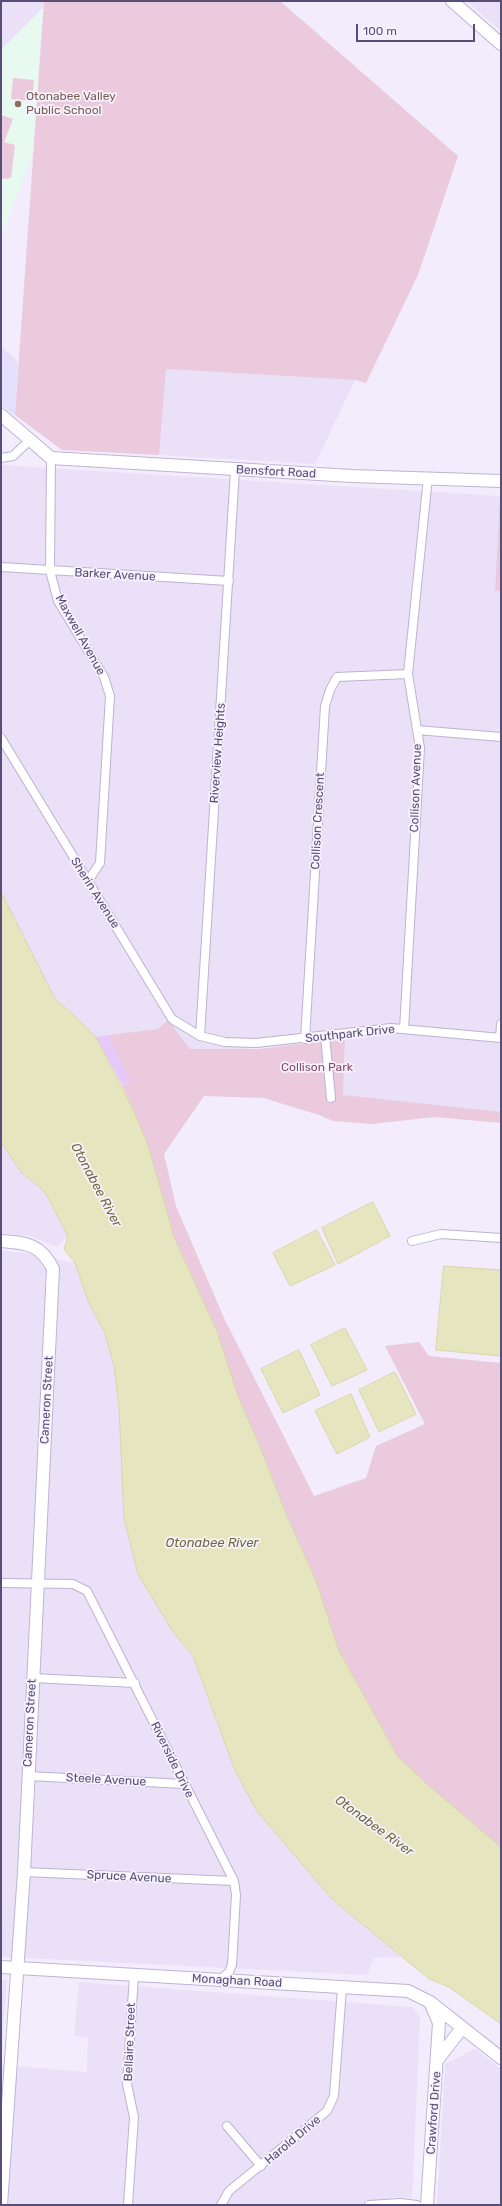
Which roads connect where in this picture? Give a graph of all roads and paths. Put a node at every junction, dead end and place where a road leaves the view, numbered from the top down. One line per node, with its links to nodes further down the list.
1 (452, 1): 2 (street)
2 (501, 44)
3 (1, 415): 4 (street)
4 (30, 440): 5 (street); 6 (street)
5 (1, 458)
6 (51, 458): 7 (street, Bensfort Road); 11 (street, Maxwell Avenue)
7 (235, 470): 8 (street, Bensfort Road); 12 (street, Riverview Heights)
8 (428, 477): 9 (street, Bensfort Road); 13 (street, Collison Avenue)
9 (501, 481)
10 (1, 567): 11 (street, Barker Avenue)
11 (50, 571): 12 (street, Barker Avenue); 17 (street, Maxwell Avenue)
12 (229, 581): 20 (street, Riverview Heights)
13 (408, 674): 14 (street, Collison Avenue); 23 (street, Collison Crescent)
14 (417, 730): 15 (street); 19 (street, Collison Avenue)
15 (501, 736)
16 (1, 738): 17 (street, Sherin Avenue)
17 (88, 881): 20 (street, Sherin Avenue)
18 (501, 1024): 22 (street)
19 (404, 1029): 21 (street, Southpark Drive); 22 (street, Southpark Drive)
20 (200, 1036): 23 (street, Southpark Drive)
21 (325, 1036): 23 (street, Southpark Drive); 24 (street)
22 (500, 1038)
23 (305, 1039)
24 (331, 1098)
25 (501, 1238): 27 (street)
26 (1, 1241): 29 (street, Cameron Street)
27 (412, 1241)
28 (1, 1583): 29 (street, Riverside Drive)
29 (38, 1585): 30 (street, Cameron Street); 31 (street, Riverside Drive)
30 (32, 1678): 31 (street); 32 (street, Cameron Street)
31 (135, 1684): 33 (street, Riverside Drive)
32 (28, 1776): 33 (street, Steele Avenue); 34 (street, Cameron Street)
33 (184, 1784): 35 (street, Riverside Drive)
34 (24, 1872): 35 (street, Spruce Avenue); 37 (street, Cameron Street)
35 (234, 1881): 39 (street, Riverside Drive)
36 (1, 1967): 37 (street, Monaghan Road)
37 (17, 1968): 38 (street, Monaghan Road); 47 (street, Cameron Street)
38 (134, 1975): 39 (street, Monaghan Road); 49 (street, Bellaire Street)
39 (221, 1980): 40 (street, Monaghan Road)
40 (342, 1988): 41 (street, Monaghan Road); 46 (street, Harold Drive)
41 (430, 2002): 42 (street, Monaghan Road); 44 (street)
42 (462, 2028): 43 (street, Monaghan Road); 44 (street, Crawford Drive)
43 (501, 2058)
44 (438, 2059): 53 (street, Crawford Drive)
45 (227, 2126): 46 (street)
46 (261, 2166): 50 (street, Harold Drive)
47 (1, 2204)
48 (400, 2204): 51 (street); 52 (street)
49 (128, 2205)
50 (221, 2205)
51 (369, 2205)
52 (417, 2205)
53 (427, 2205)

